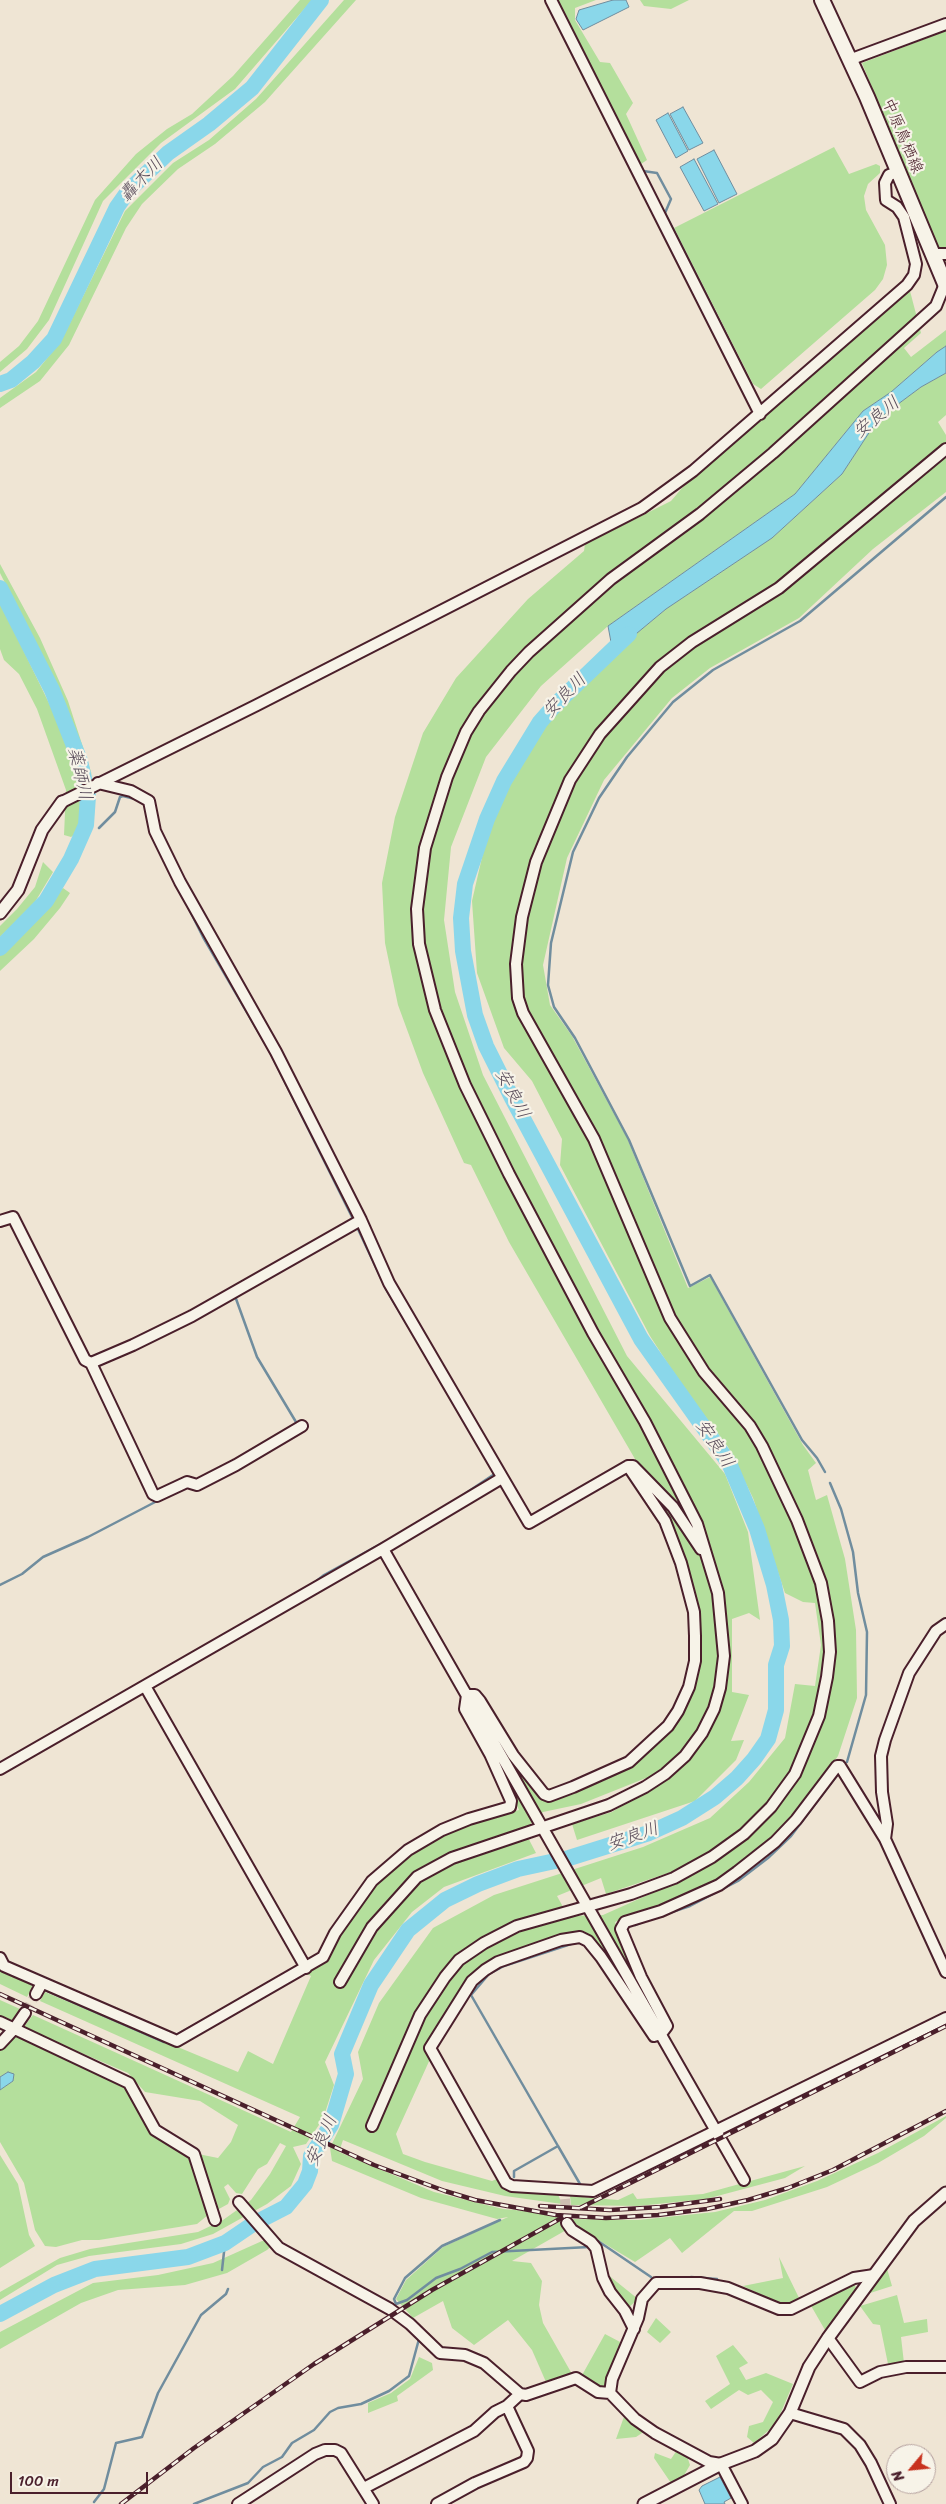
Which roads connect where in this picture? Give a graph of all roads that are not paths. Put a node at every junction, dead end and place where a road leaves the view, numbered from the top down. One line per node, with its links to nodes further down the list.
1 (551, 0): 8 (street)
2 (822, 0): 4 (main road, 中原鳥栖線)
3 (946, 24): 4 (street)
4 (848, 60): 5 (main road, 中原鳥栖線)
5 (898, 172): 6 (main road, 中原鳥栖線); 8 (street)
6 (939, 254): 7 (main road, 中原鳥栖線)
7 (946, 285): 20 (street)
8 (760, 414): 10 (street)
9 (946, 448): 27 (street)
10 (96, 785): 11 (street); 14 (street)
11 (62, 802): 12 (street)
12 (0, 913)
13 (0, 1222): 15 (street)
14 (356, 1222): 15 (street); 18 (street)
15 (90, 1363): 16 (street)
16 (302, 1426)
17 (628, 1466): 18 (street); 20 (street); 23 (street)
18 (502, 1478): 19 (street)
19 (383, 1549): 22 (street); 23 (street)
20 (709, 1560): 25 (street)
21 (946, 1624): 26 (street)
22 (145, 1686): 24 (street); 29 (street)
23 (467, 1695): 25 (street); 29 (street)
24 (0, 1769)
25 (544, 1829): 27 (street); 31 (street)
26 (885, 1839): 30 (street); 38 (street)
27 (587, 1904): 38 (street); 40 (street)
28 (0, 1958): 32 (street)
29 (306, 1968): 32 (street)
30 (946, 1972)
31 (340, 1982)
32 (42, 1983): 33 (street)
33 (36, 1994)
34 (25, 2013): 37 (street)
35 (946, 2018): 41 (street)
36 (0, 2022): 37 (street)
37 (14, 2029): 39 (street); 45 (street)
38 (661, 2034): 41 (street); 41 (street)
39 (0, 2044)
40 (372, 2126)
41 (716, 2130): 42 (street)
42 (744, 2180)
43 (946, 2193): 47 (street)
44 (240, 2204): 52 (street)
45 (214, 2220)
46 (567, 2223): 48 (street)
47 (874, 2275): 48 (street); 49 (street)
48 (634, 2328): 51 (street)
49 (828, 2338): 50 (street); 54 (street)
50 (946, 2367)
51 (610, 2393): 52 (street); 55 (street)
52 (520, 2394): 53 (street)
53 (507, 2406): 56 (street); 59 (street)
54 (790, 2413): 55 (street); 62 (street)
55 (721, 2464): 60 (street); 61 (street)
56 (364, 2488): 57 (street); 58 (street)
57 (238, 2504)
58 (373, 2504)
59 (437, 2504)
60 (644, 2504)
61 (742, 2504)
62 (890, 2504)

